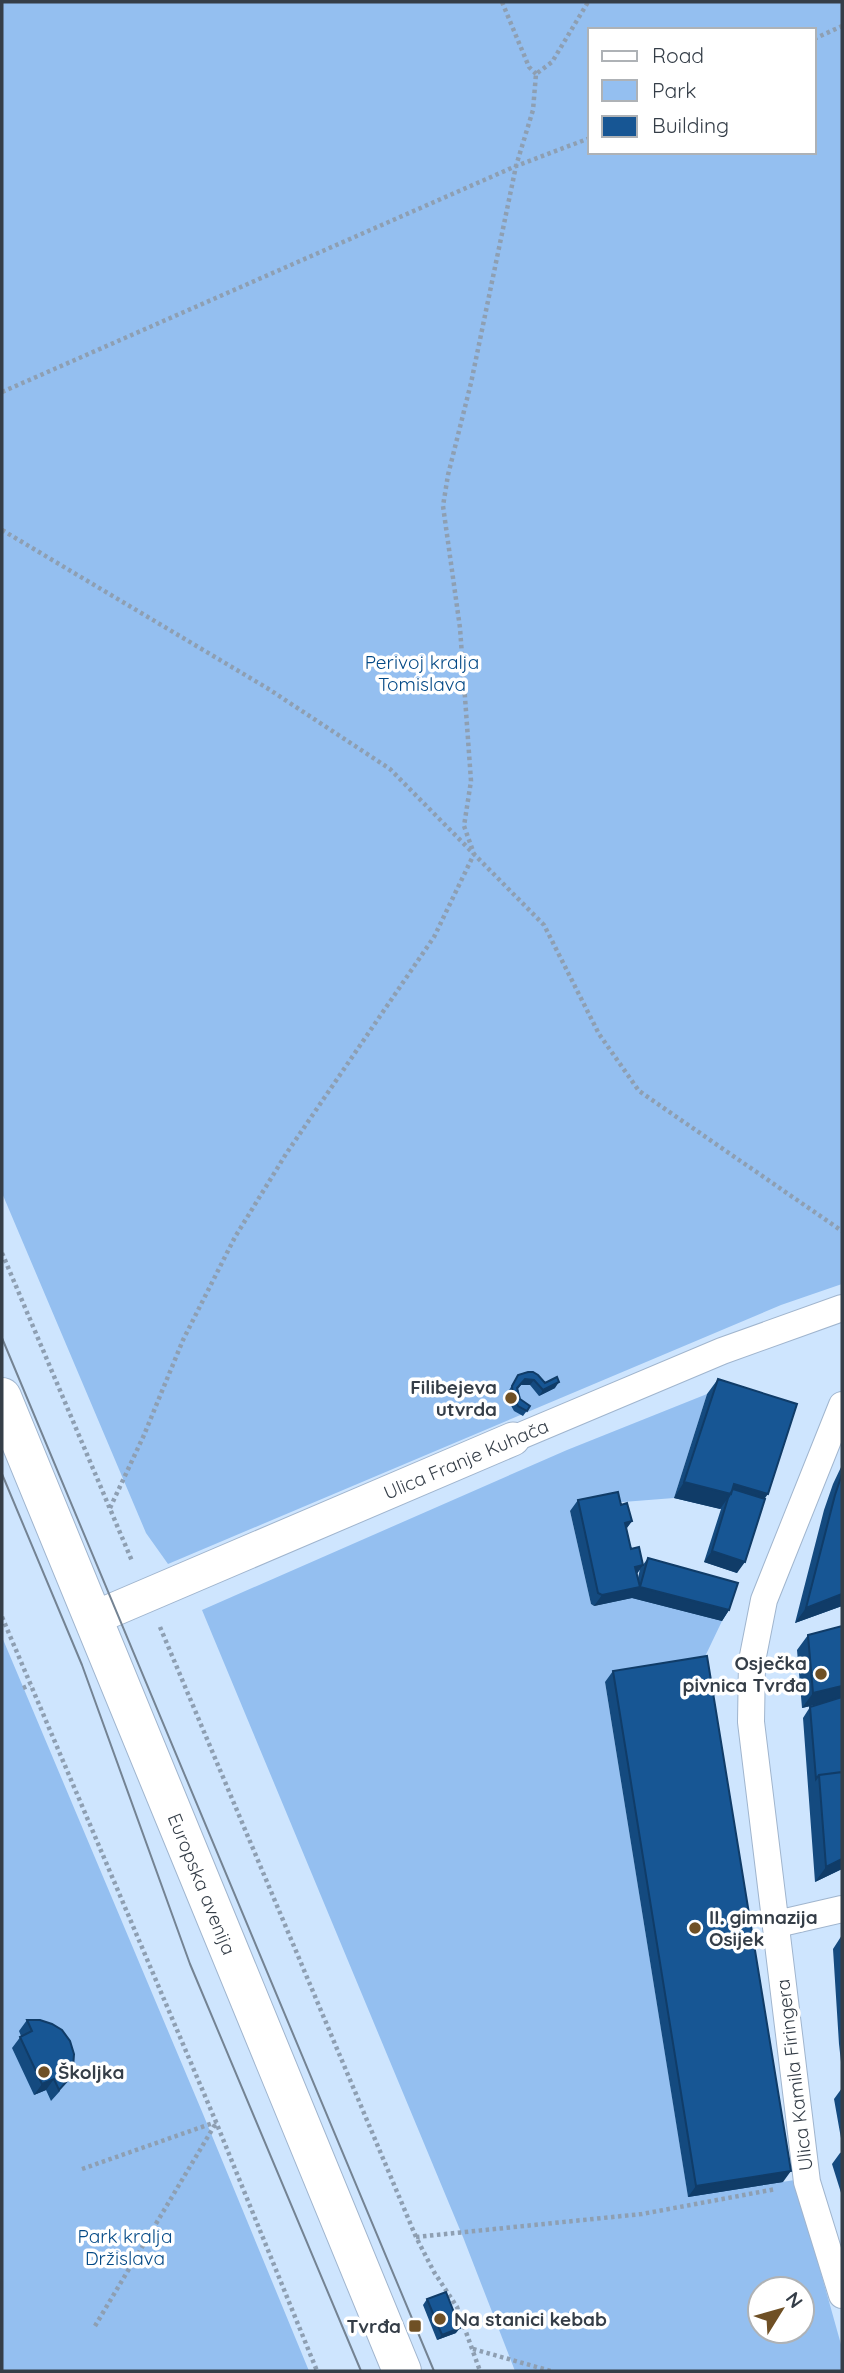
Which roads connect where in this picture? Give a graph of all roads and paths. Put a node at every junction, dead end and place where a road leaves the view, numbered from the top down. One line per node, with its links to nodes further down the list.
1 (502, 2): 5 (path)
2 (588, 2): 5 (path)
3 (842, 26): 4 (path)
4 (816, 38)
5 (536, 74): 7 (path)
6 (588, 139): 7 (path)
7 (516, 166): 8 (path); 10 (path)
8 (2, 392)
9 (2, 530): 10 (path)
10 (474, 854): 11 (path); 17 (path)
11 (842, 1231)
12 (2, 1252): 17 (path)
13 (842, 1308): 16 (street, Ulica Franje Kuhača)
14 (2, 1397): 20 (street, Europska avenija)
15 (842, 1405): 24 (street, Ulica Kamila Firingera)
16 (513, 1439): 18 (street, Ulica Franje Kuhača)
17 (110, 1508): 18 (path)
18 (147, 1595): 20 (street, Ulica Franje Kuhača); 28 (path)
19 (2, 1617): 21 (path)
20 (94, 1618): 35 (street, Europska avenija)
21 (30, 1685): 22 (path); 25 (path)
22 (23, 1688)
23 (842, 1909): 24 (street)
24 (777, 1924): 27 (street, Ulica Kamila Firingera)
25 (216, 2122): 26 (path); 30 (path); 31 (path)
26 (82, 2169)
27 (807, 2182): 28 (path); 29 (street, Ulica Kamila Firingera)
28 (416, 2237): 33 (path)
29 (842, 2295)
30 (95, 2326)
31 (306, 2345): 32 (path); 34 (path)
32 (299, 2348)
33 (472, 2349): 36 (path); 37 (path)
34 (317, 2371)
35 (402, 2371)
36 (481, 2371)
37 (551, 2371)

